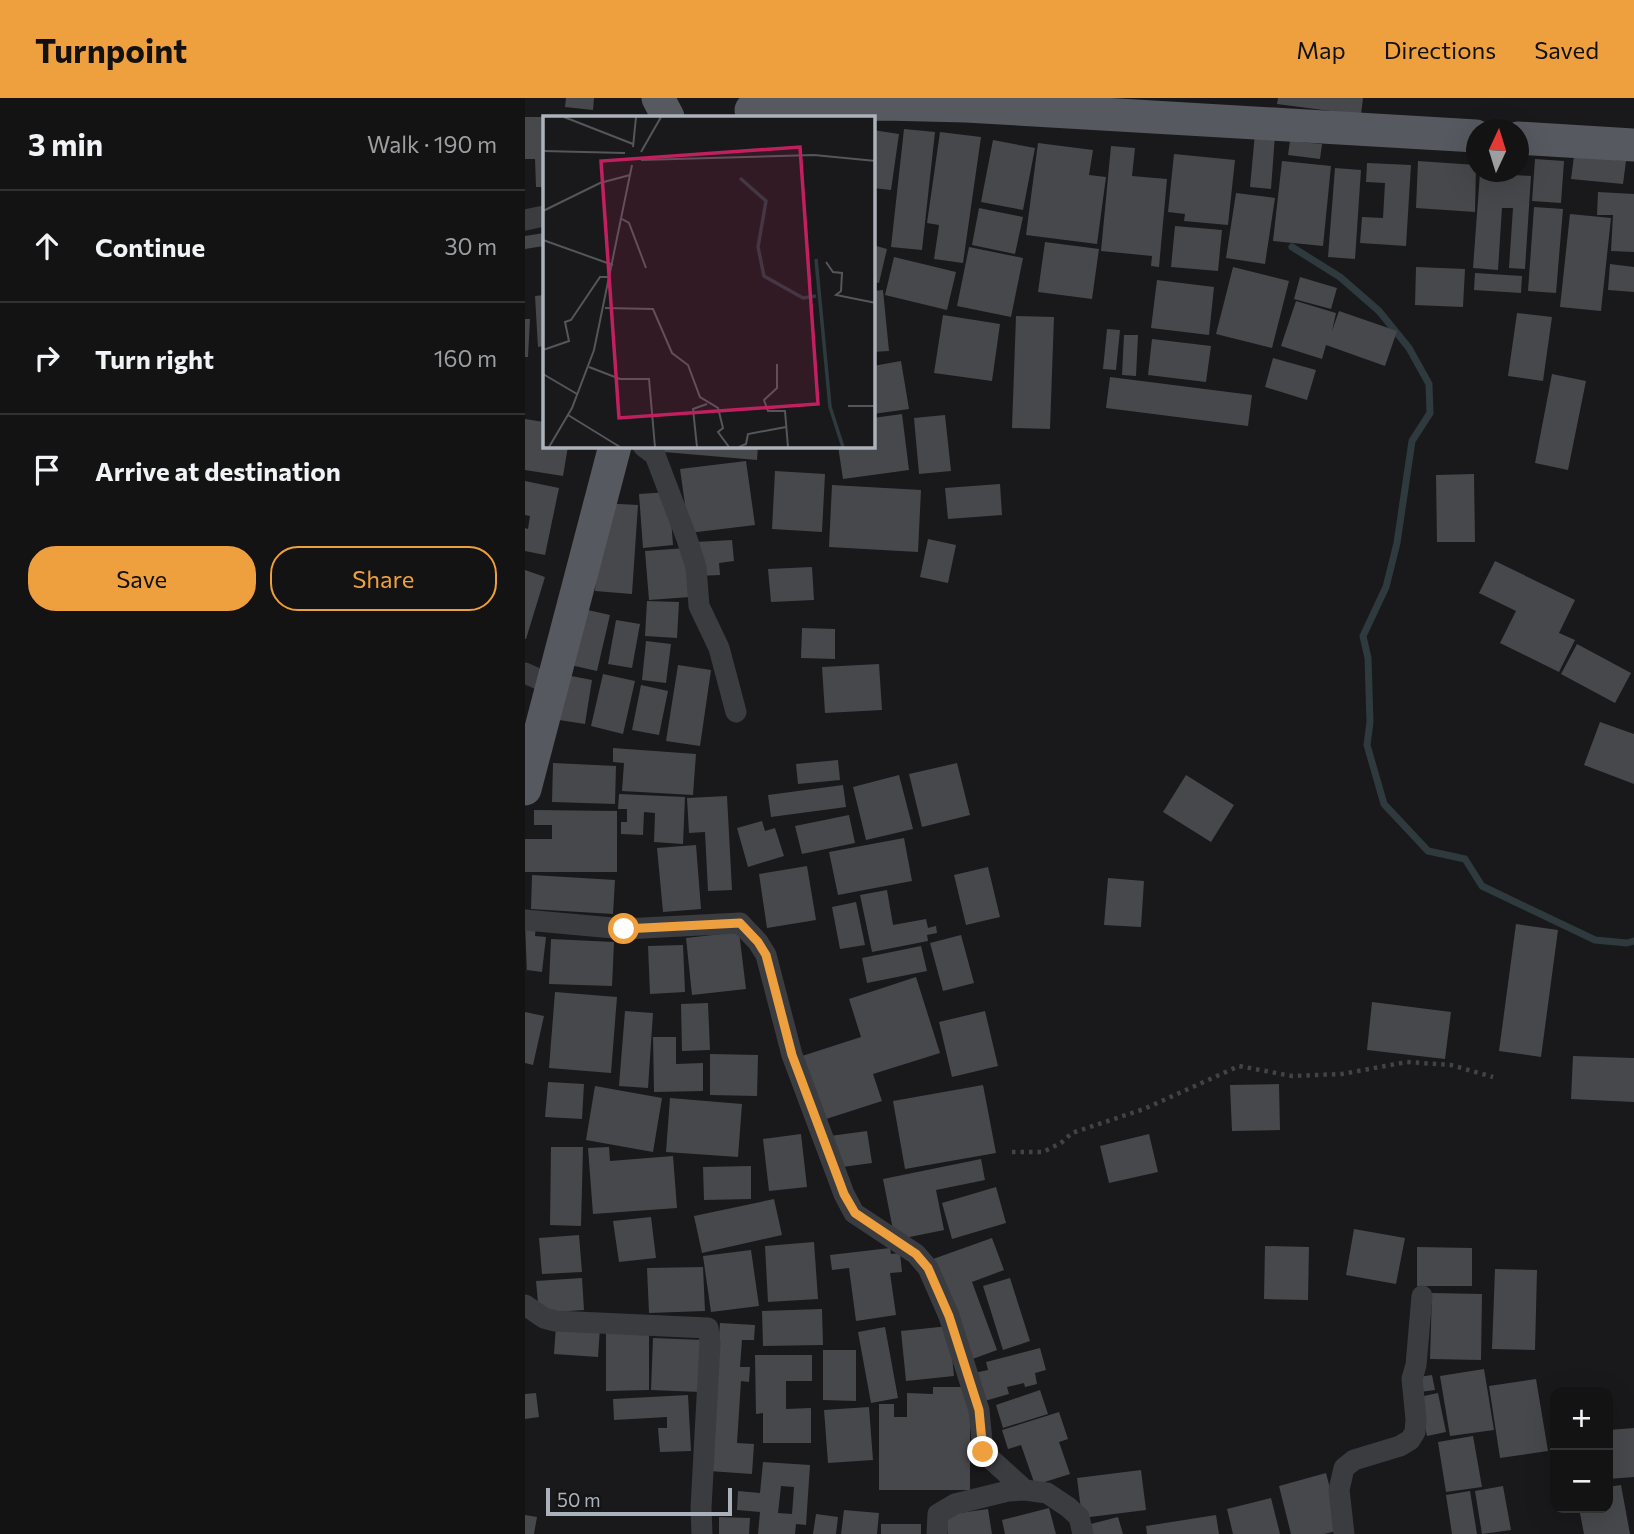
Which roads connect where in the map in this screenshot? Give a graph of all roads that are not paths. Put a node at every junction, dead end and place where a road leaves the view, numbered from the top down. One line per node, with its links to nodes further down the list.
1 (658, 98): 4 (main road)
2 (869, 101): 3 (main road); 5 (main road)
3 (750, 108)
4 (667, 116)
5 (1466, 135)
6 (1529, 139): 7 (main road)
7 (1634, 145)
8 (543, 216): 9 (street)
9 (525, 220)
10 (614, 448): 12 (main road)
11 (646, 448): 13 (street)
12 (539, 679): 14 (main road)
13 (736, 712)
14 (530, 749): 15 (main road)
15 (525, 789)
16 (525, 920): 19 (street)
17 (1422, 1296): 23 (street)
18 (525, 1305): 20 (street)
19 (1025, 1490): 21 (street); 22 (street)
20 (702, 1534)
21 (937, 1534)
22 (1083, 1534)
23 (1344, 1534)

